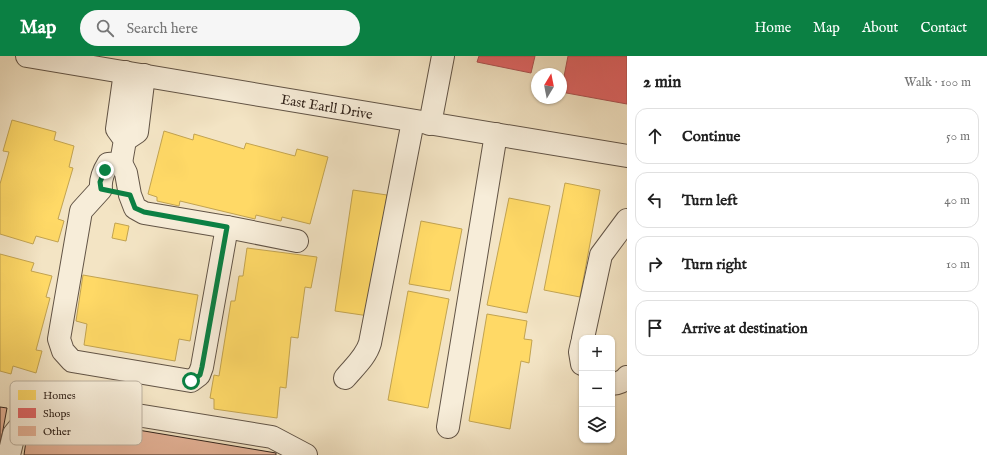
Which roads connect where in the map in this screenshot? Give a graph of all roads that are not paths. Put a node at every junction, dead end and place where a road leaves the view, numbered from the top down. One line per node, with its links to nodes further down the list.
1 (27, 56): 3 (street, East Earll Drive)
2 (443, 56): 4 (street)
3 (135, 74): 4 (street, East Earll Drive); 7 (street)
4 (421, 122): 5 (street, East Earll Drive); 14 (street)
5 (496, 134): 6 (street, East Earll Drive); 18 (street)
6 (627, 156)
7 (122, 162): 8 (street); 9 (street)
8 (101, 189): 9 (street); 11 (street)
9 (130, 195): 11 (street)
10 (627, 220): 13 (street)
11 (227, 227): 12 (street)
12 (297, 241)
13 (584, 335)
14 (345, 378)
15 (627, 378): 16 (street)
16 (615, 384)
17 (142, 416): 21 (street)
18 (448, 428)
19 (11, 445): 20 (street)
20 (9, 455)
21 (306, 455)

